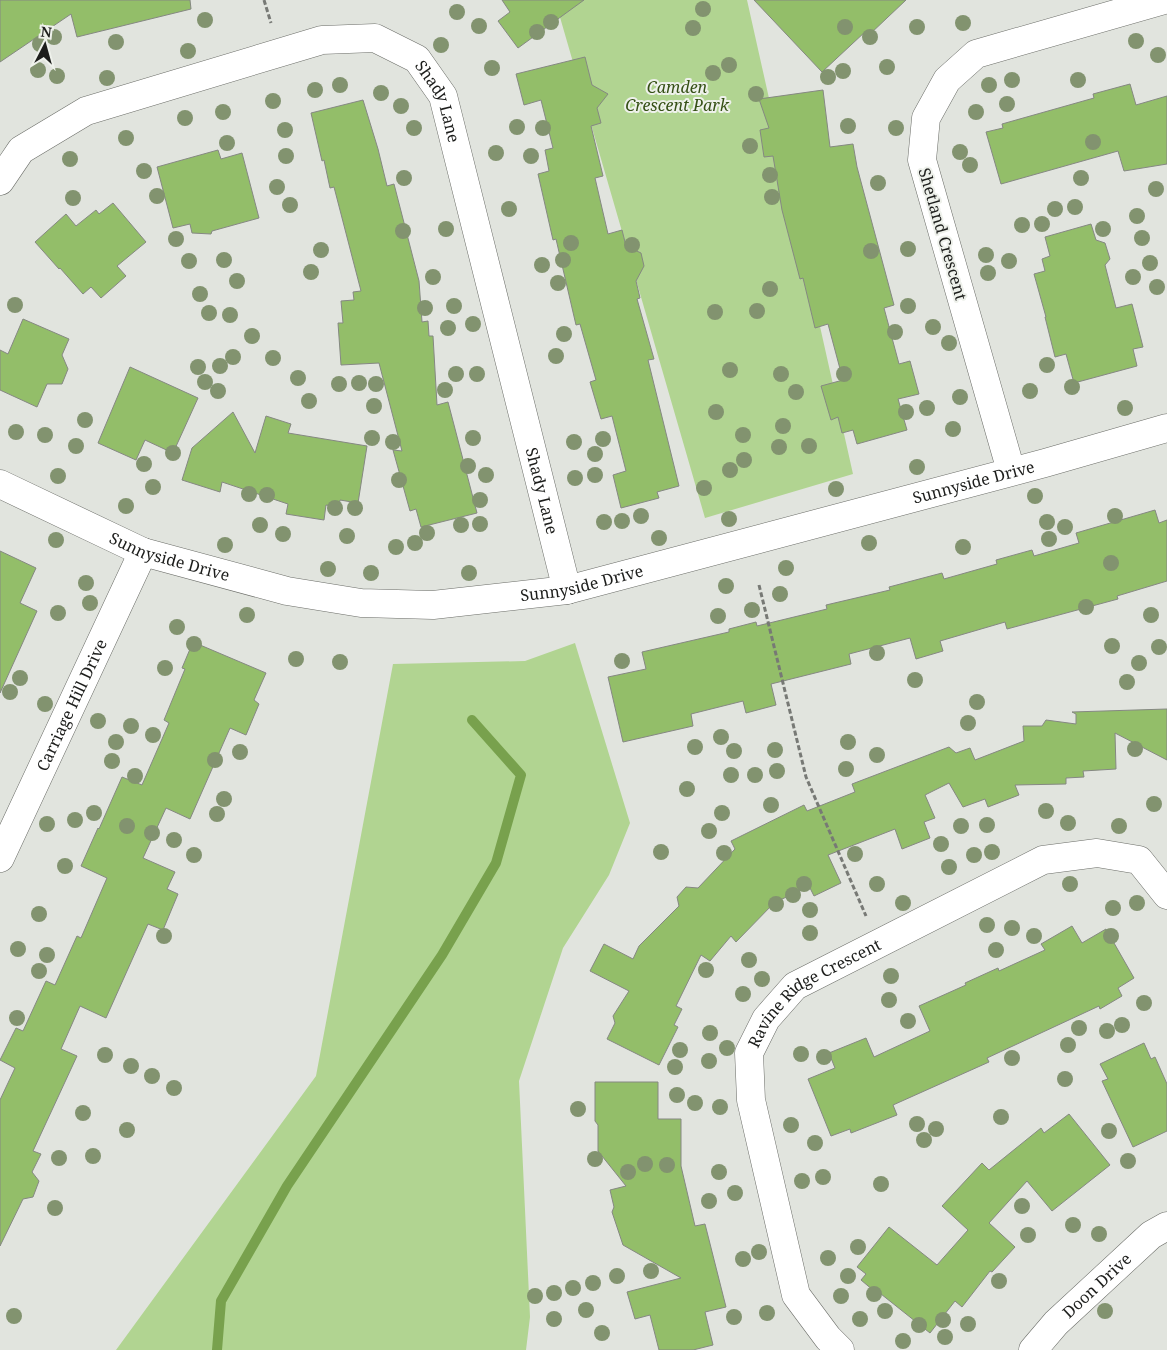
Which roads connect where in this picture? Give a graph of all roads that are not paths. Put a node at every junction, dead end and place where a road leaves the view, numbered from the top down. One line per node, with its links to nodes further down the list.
1 (1164, 0): 4 (street, Shetland Crescent)
2 (0, 181): 7 (street, Shady Lane)
3 (1167, 428): 4 (street, Sunnyside Drive)
4 (1012, 471): 7 (street, Sunnyside Drive)
5 (0, 484): 6 (street, Sunnyside Drive)
6 (143, 552): 7 (street, Sunnyside Drive); 8 (street, Carriage Hill Drive)
7 (567, 590)
8 (0, 858)
9 (1167, 895): 11 (street, Ravine Ridge Crescent)
10 (1167, 1226): 12 (street, Doon Drive)
11 (840, 1350)
12 (1033, 1350)

